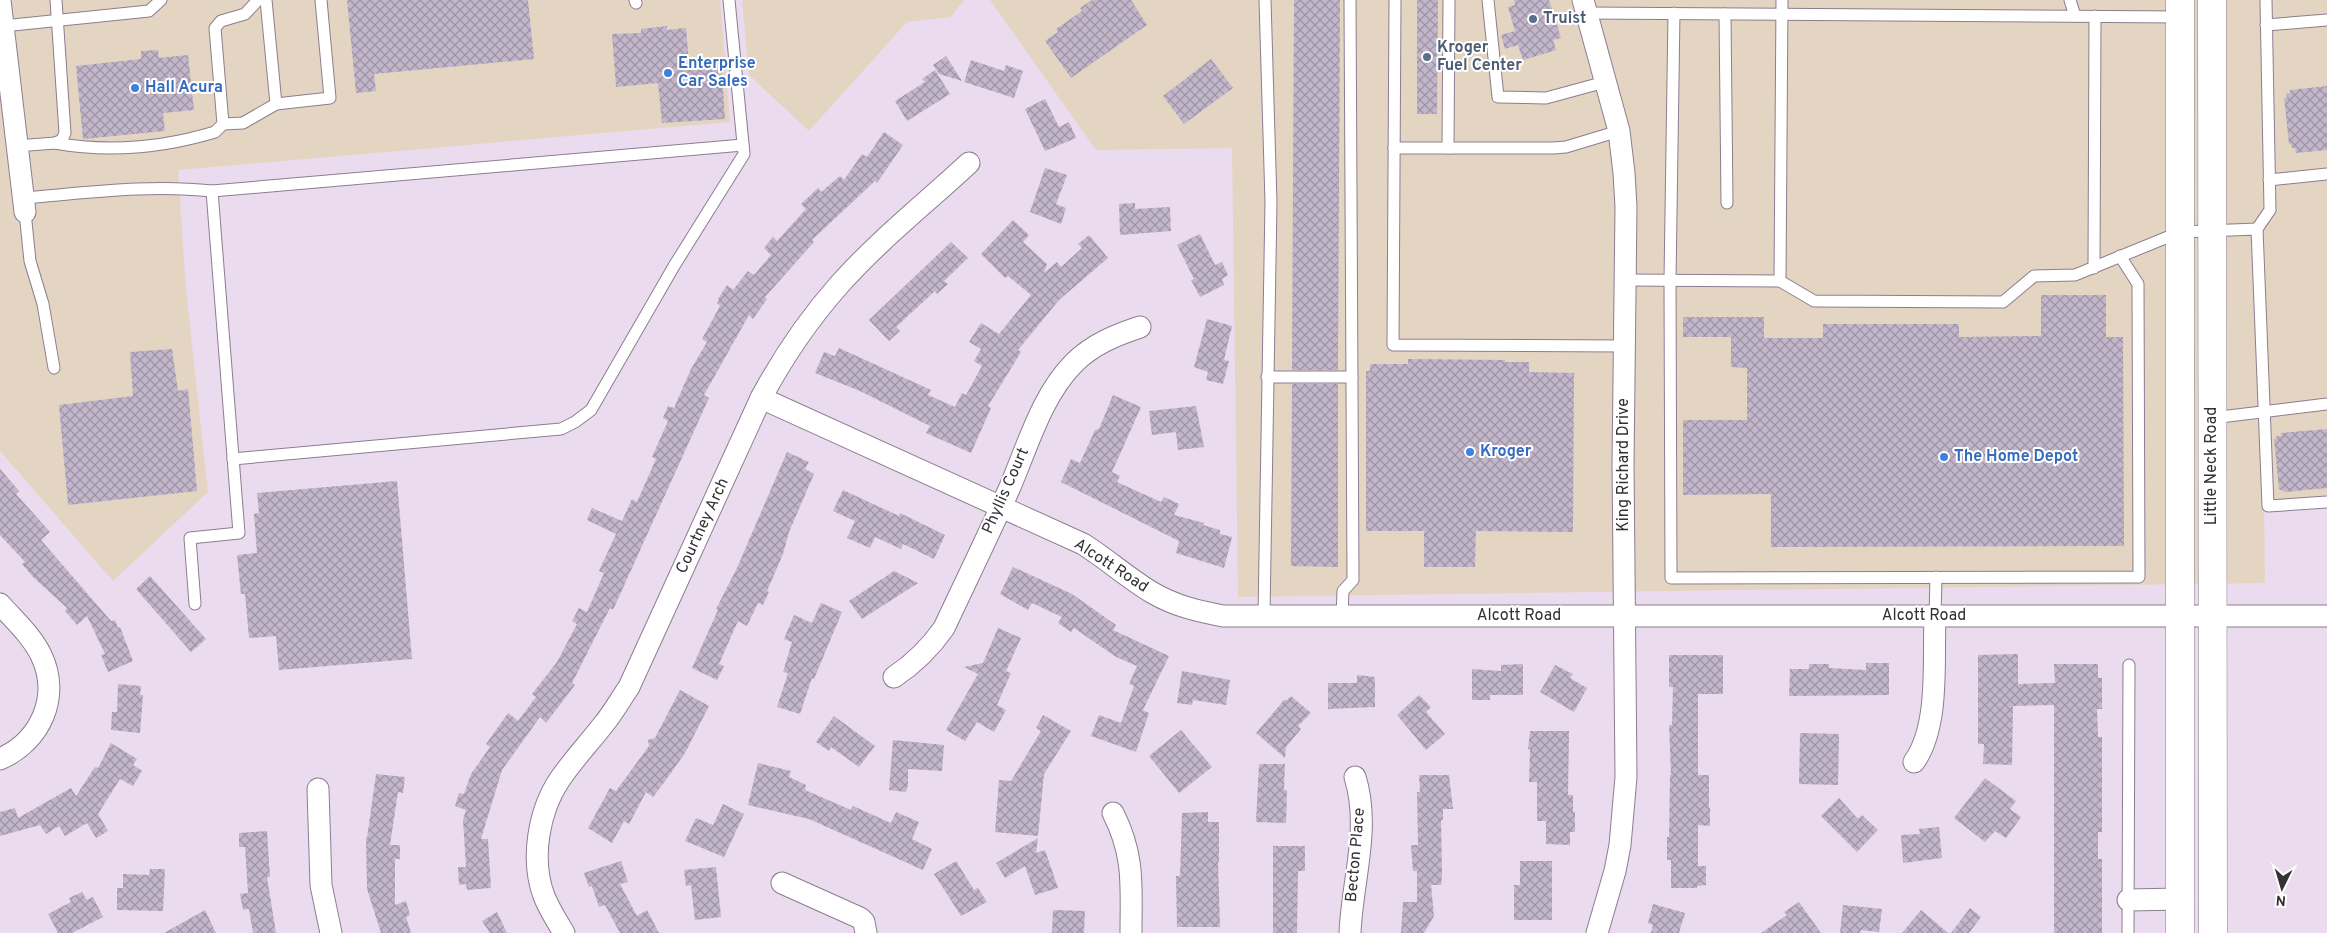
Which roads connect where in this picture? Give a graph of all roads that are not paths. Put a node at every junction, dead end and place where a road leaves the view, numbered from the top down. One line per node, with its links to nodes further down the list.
1 (0, 0): 27 (street)
2 (56, 0): 24 (lane)
3 (161, 0): 24 (lane)
4 (258, 0): 31 (lane)
5 (266, 0): 30 (lane)
6 (321, 0): 30 (lane)
7 (729, 0): 34 (lane)
8 (1264, 0): 56 (lane)
9 (1350, 0): 55 (lane)
10 (1395, 0): 36 (lane)
11 (1449, 0): 37 (lane)
12 (1488, 0): 28 (lane)
13 (1782, 0): 21 (lane)
14 (2070, 0): 22 (lane)
15 (2212, 0): 46 (street, Little Neck Road)
16 (2266, 0): 26 (lane)
17 (1584, 6): 19 (lane); 28 (street, King Richard Drive)
18 (2180, 8): 23 (lane); 45 (street, Little Neck Road)
19 (1674, 13): 20 (lane); 50 (lane)
20 (1725, 14): 21 (lane); 42 (lane)
21 (1782, 14): 22 (lane); 51 (lane)
22 (2075, 16): 23 (lane)
23 (2095, 16): 48 (lane)
24 (57, 20): 27 (lane); 33 (lane)
25 (2327, 20): 26 (lane)
26 (2266, 25): 40 (lane)
27 (3, 26): 29 (street)
28 (1605, 82): 32 (street, King Richard Drive)
29 (5, 90): 35 (street)
30 (276, 104): 31 (lane)
31 (223, 124): 33 (lane)
32 (1619, 131): 37 (lane); 49 (street, King Richard Drive)
33 (55, 143): 35 (lane)
34 (743, 145): 41 (lane); 61 (lane)
35 (16, 146): 43 (street)
36 (1394, 148): 37 (lane); 53 (lane)
37 (1448, 148)
38 (969, 164): 57 (street, Courtney Arch)
39 (2327, 174): 40 (lane)
40 (2270, 180): 44 (lane)
41 (212, 191): 43 (lane); 61 (lane)
42 (1727, 202)
43 (24, 205): 54 (lane)
44 (2258, 229): 46 (lane); 59 (lane)
45 (2180, 232): 46 (lane); 47 (lane); 71 (street, Little Neck Road)
46 (2212, 232): 60 (street, Little Neck Road)
47 (2120, 256): 48 (lane); 64 (lane)
48 (2094, 268): 51 (lane)
49 (1626, 280): 50 (lane); 53 (street, King Richard Drive)
50 (1670, 280): 51 (lane); 64 (lane)
51 (1780, 281)
52 (1140, 327): 63 (street, Phyllis Court)
53 (1625, 346): 69 (street, King Richard Drive)
54 (54, 368)
55 (1352, 376): 56 (lane); 68 (lane)
56 (1267, 377): 67 (lane)
57 (761, 398): 63 (street, Alcott Road); 85 (street, Courtney Arch)
58 (2327, 404): 59 (lane)
59 (2263, 411): 60 (lane); 62 (lane)
60 (2212, 418): 72 (street, Little Neck Road)
61 (233, 459): 66 (lane)
62 (2327, 502)
63 (1000, 508): 67 (street, Alcott Road); 75 (street, Phyllis Court)
64 (1936, 577): 70 (lane)
65 (0, 604): 76 (street)
66 (195, 604)
67 (1264, 615): 68 (street, Alcott Road)
68 (1342, 616): 69 (street, Alcott Road)
69 (1624, 616): 70 (street, Alcott Road); 89 (street, King Richard Drive)
70 (1935, 616): 71 (street, Alcott Road); 77 (street)
71 (2180, 616): 72 (street, Alcott Road); 82 (street, Little Neck Road)
72 (2212, 616): 73 (street, Alcott Road); 92 (street, Little Neck Road)
73 (2327, 616)
74 (2129, 666): 83 (lane)
75 (894, 677)
76 (0, 759)
77 (1914, 762)
78 (1355, 777): 88 (street, Becton Place)
79 (318, 788): 84 (street)
80 (1113, 813): 87 (street)
81 (782, 883): 86 (street)
82 (2180, 899): 83 (street); 91 (street, Little Neck Road)
83 (2128, 900): 90 (lane)
84 (331, 933)
85 (564, 933)
86 (866, 933)
87 (1131, 933)
88 (1350, 933)
89 (1597, 933)
90 (2128, 933)
91 (2180, 933)
92 (2213, 933)

